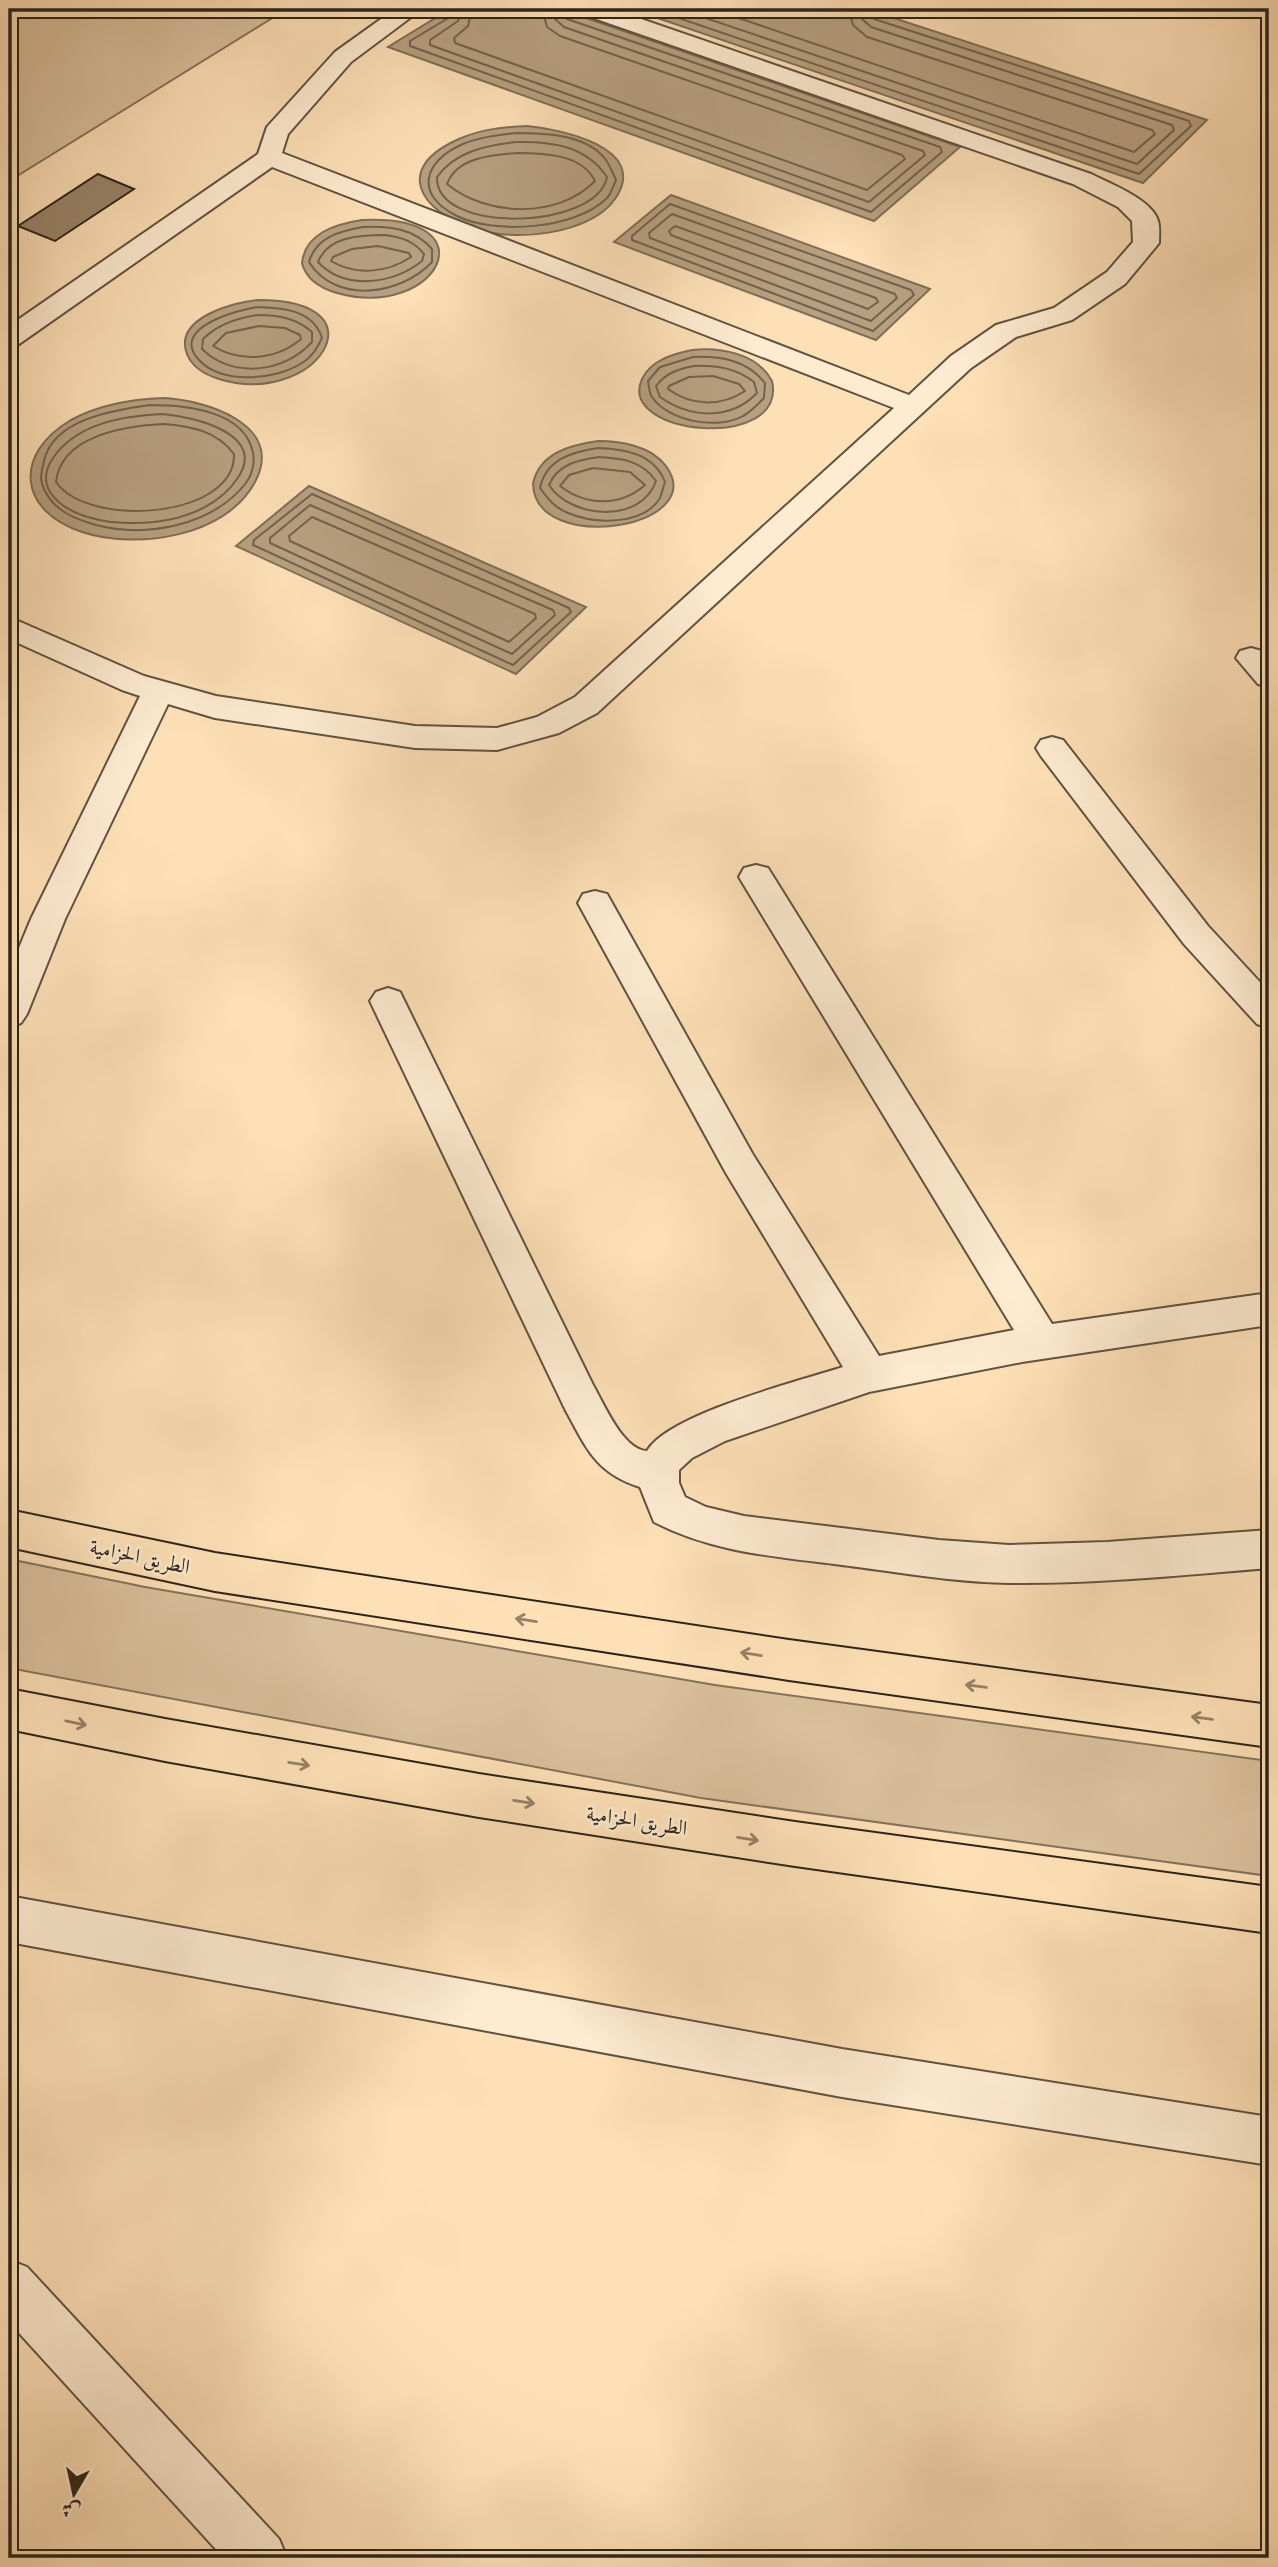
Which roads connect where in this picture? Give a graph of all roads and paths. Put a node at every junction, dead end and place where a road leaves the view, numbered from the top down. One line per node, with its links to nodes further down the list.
1 (410, 9): 3 (street)
2 (590, 9): 5 (street)
3 (269, 157): 4 (street); 5 (street)
4 (9, 338)
5 (913, 406): 7 (street)
6 (9, 627): 7 (street)
7 (159, 691): 12 (street)
8 (1052, 748): 13 (street)
9 (756, 877): 15 (street)
10 (595, 903): 16 (street)
11 (388, 1001): 17 (street)
12 (9, 1014)
13 (1269, 1015)
14 (1269, 1309): 15 (street)
15 (1042, 1342): 16 (street)
16 (869, 1376): 17 (street)
17 (659, 1469): 19 (street)
18 (9, 1529): 21 (highway, الطريق الحزامية, one-way to 18)
19 (1269, 1549)
20 (9, 1709): 22 (highway, الطريق الحزامية, one-way to 22)
21 (1269, 1726)
22 (1269, 1910)
23 (9, 1919): 24 (street)
24 (1269, 2141)
25 (9, 2285): 26 (street)
26 (260, 2558)

